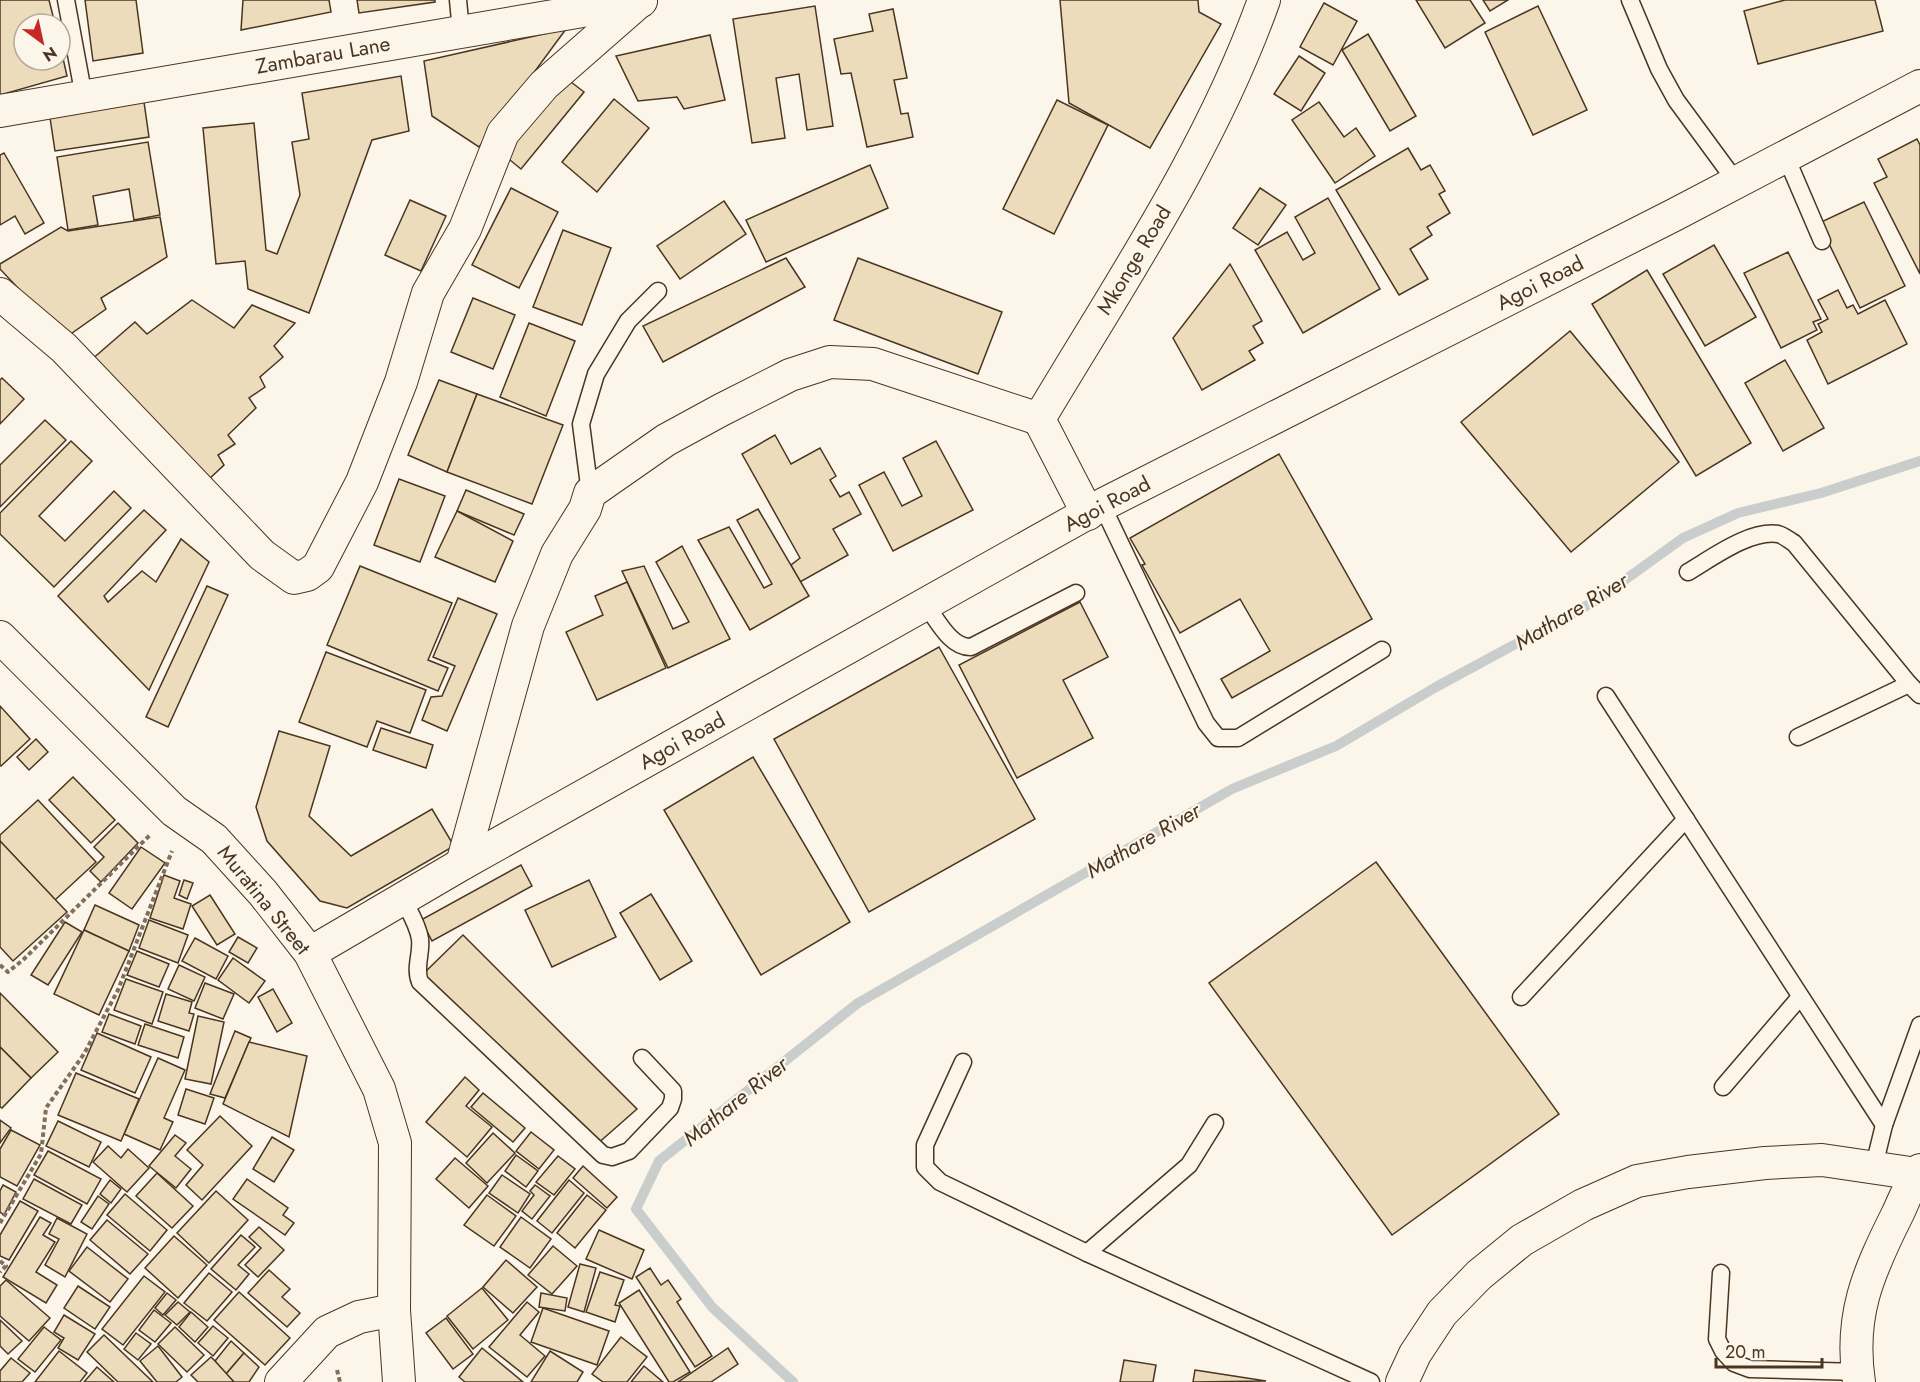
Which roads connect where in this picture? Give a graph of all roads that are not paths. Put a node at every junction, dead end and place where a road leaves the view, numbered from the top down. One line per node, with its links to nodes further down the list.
1 (66, 0): 8 (lane)
2 (458, 0): 6 (lane)
3 (642, 0): 6 (street, Zambarau Lane); 14 (street)
4 (1264, 0): 15 (street, Mkonge Road)
5 (1630, 0): 11 (lane)
6 (461, 32): 8 (street, Zambarau Lane)
7 (1920, 86): 10 (street, Agoi Road)
8 (84, 97): 9 (street, Zambarau Lane)
9 (0, 111)
10 (1786, 157): 11 (street, Agoi Road); 12 (lane)
11 (1737, 183): 17 (street, Agoi Road)
12 (1822, 241)
13 (658, 291): 16 (lane)
14 (0, 294)
15 (1039, 419): 16 (street); 17 (street)
16 (590, 493): 27 (street)
17 (1095, 509): 20 (street, Agoi Road); 22 (lane)
18 (1688, 572): 23 (lane)
19 (1076, 593): 20 (lane)
20 (925, 604): 27 (street, Agoi Road)
21 (0, 637): 29 (street, Muratina Street)
22 (1382, 650)
23 (1914, 690): 25 (lane)
24 (1606, 696): 26 (lane)
25 (1798, 737)
26 (1686, 819): 30 (lane); 31 (lane)
27 (462, 864): 28 (street, Agoi Road)
28 (403, 899): 29 (street, Agoi Road); 33 (lane)
29 (310, 953): 42 (street, Muratina Street)
30 (1521, 997)
31 (1800, 997): 35 (lane); 37 (lane)
32 (1920, 1025): 37 (lane)
33 (642, 1058)
34 (963, 1062): 40 (lane)
35 (1723, 1087)
36 (1215, 1123): 40 (lane)
37 (1884, 1125): 38 (lane)
38 (1874, 1166): 39 (street); 47 (street)
39 (1919, 1172): 43 (street)
40 (1087, 1253): 46 (lane)
41 (1721, 1273): 43 (lane)
42 (394, 1310): 44 (street); 45 (street, Muratina Street)
43 (1858, 1377)
44 (281, 1382)
45 (399, 1382)
46 (1371, 1382)
47 (1402, 1382)

